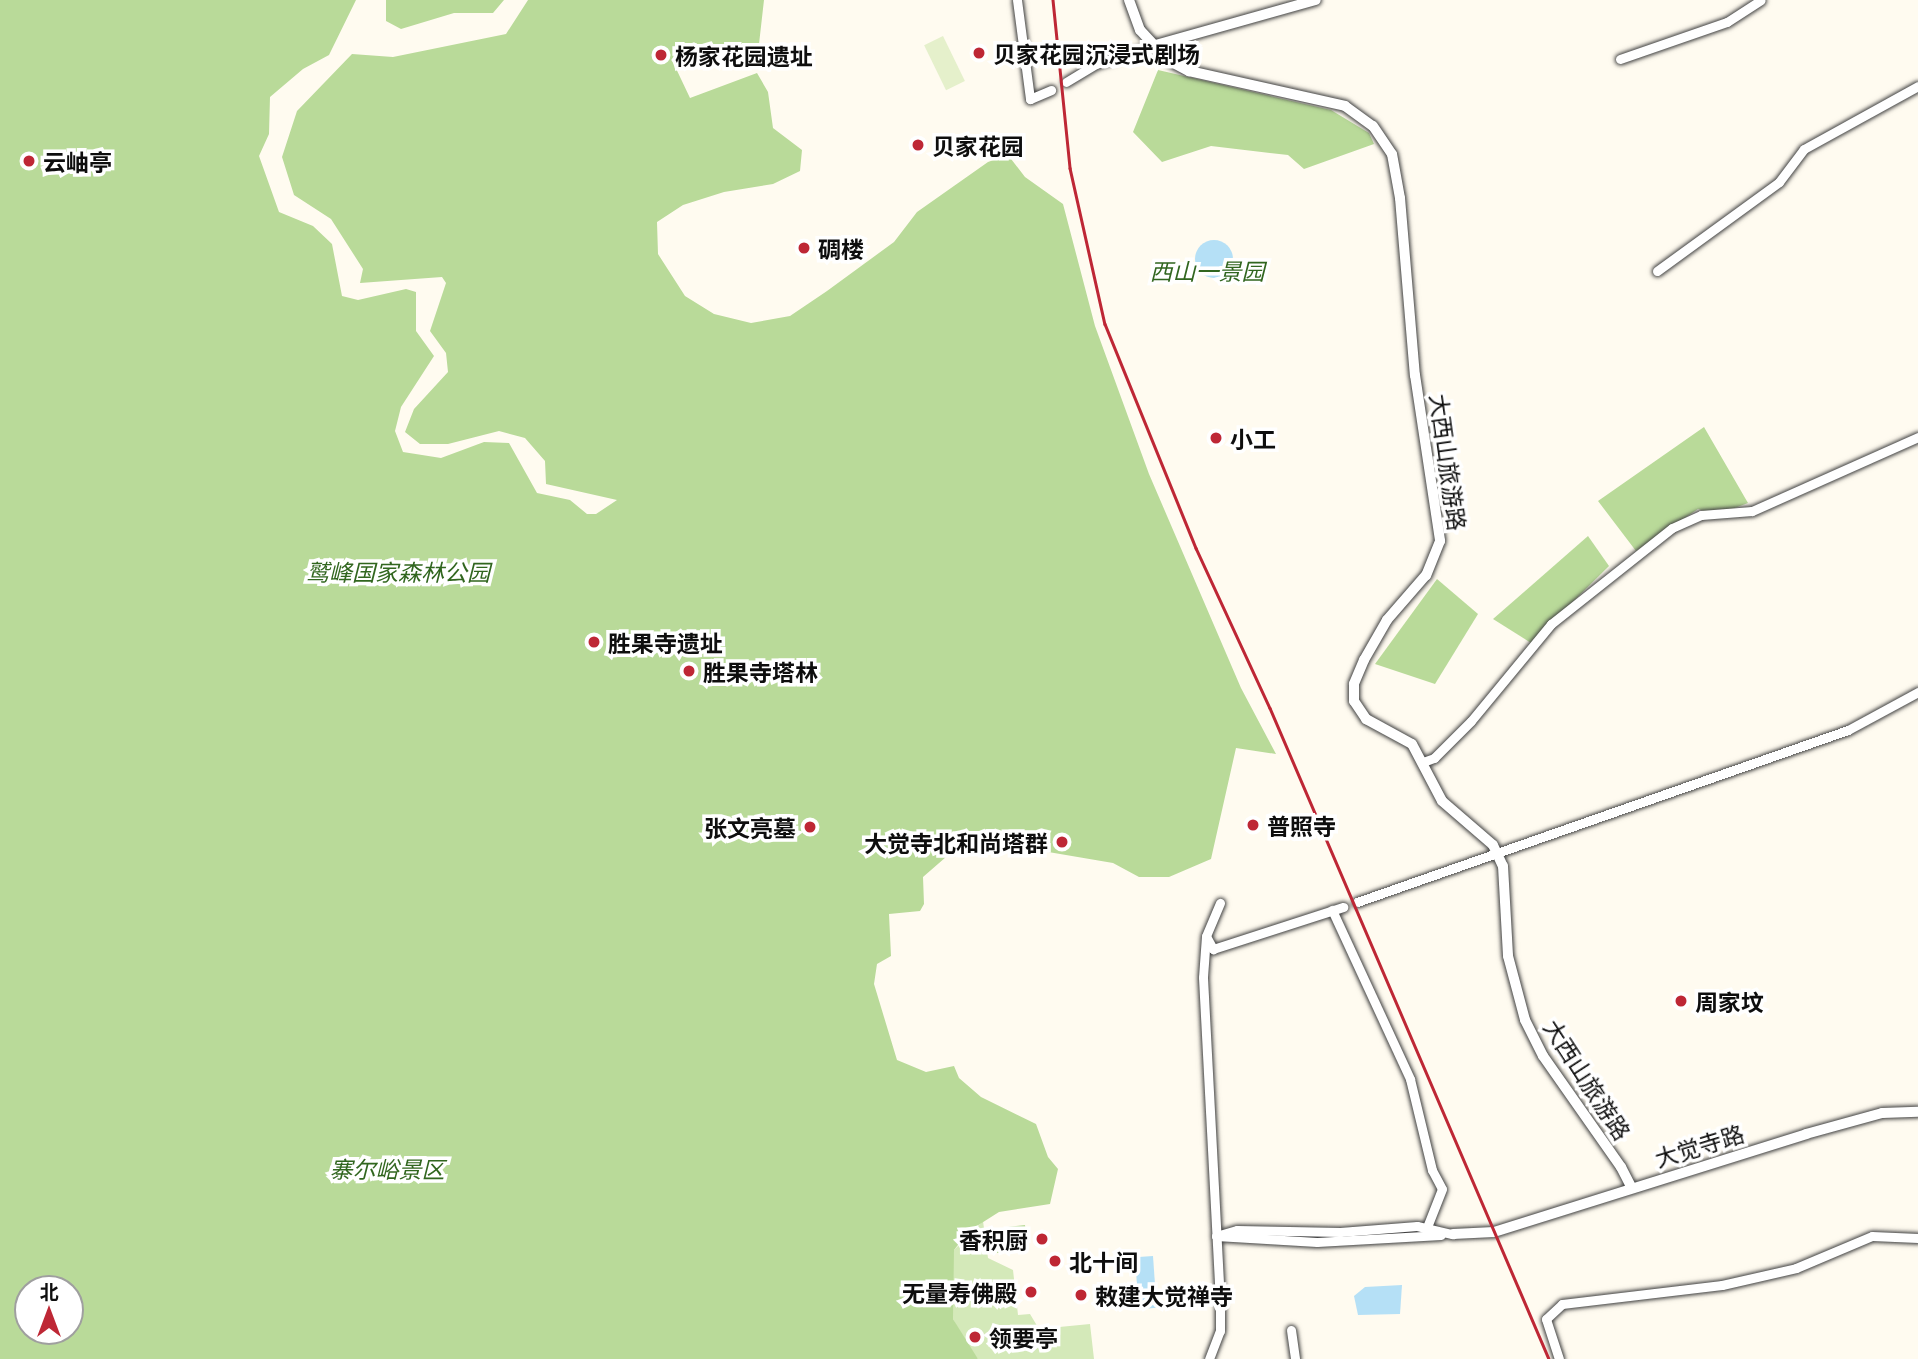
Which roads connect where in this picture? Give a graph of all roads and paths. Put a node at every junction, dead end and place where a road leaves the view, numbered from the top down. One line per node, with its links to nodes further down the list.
1 (1017, 0): 9 (street)
2 (1129, 0): 5 (street, 大西山旅游路)
3 (1316, 0): 5 (street)
4 (1761, 0): 6 (street)
5 (1152, 46): 7 (street); 13 (street, 大西山旅游路)
6 (1619, 59)
7 (1066, 82)
8 (1918, 86): 10 (street)
9 (1051, 90)
10 (1657, 271)
11 (1918, 437): 13 (street)
12 (1918, 692): 14 (street)
13 (1423, 762): 14 (street, 大西山旅游路)
14 (1497, 852): 15 (street); 21 (street, 大西山旅游路)
15 (1357, 902)
16 (1220, 903): 19 (street)
17 (1343, 907): 18 (street)
18 (1332, 910): 19 (street); 22 (street)
19 (1206, 936): 24 (street)
20 (1918, 1112): 21 (street, 大觉寺路)
21 (1631, 1187): 23 (street, 大觉寺路)
22 (1427, 1227): 23 (street, 大觉寺路); 24 (street, 大觉寺路)
23 (1453, 1234): 24 (street, 大觉寺路)
24 (1216, 1236): 27 (street)
25 (1918, 1238): 29 (street)
26 (1291, 1330): 28 (street)
27 (1209, 1359)
28 (1295, 1359)
29 (1559, 1359)

